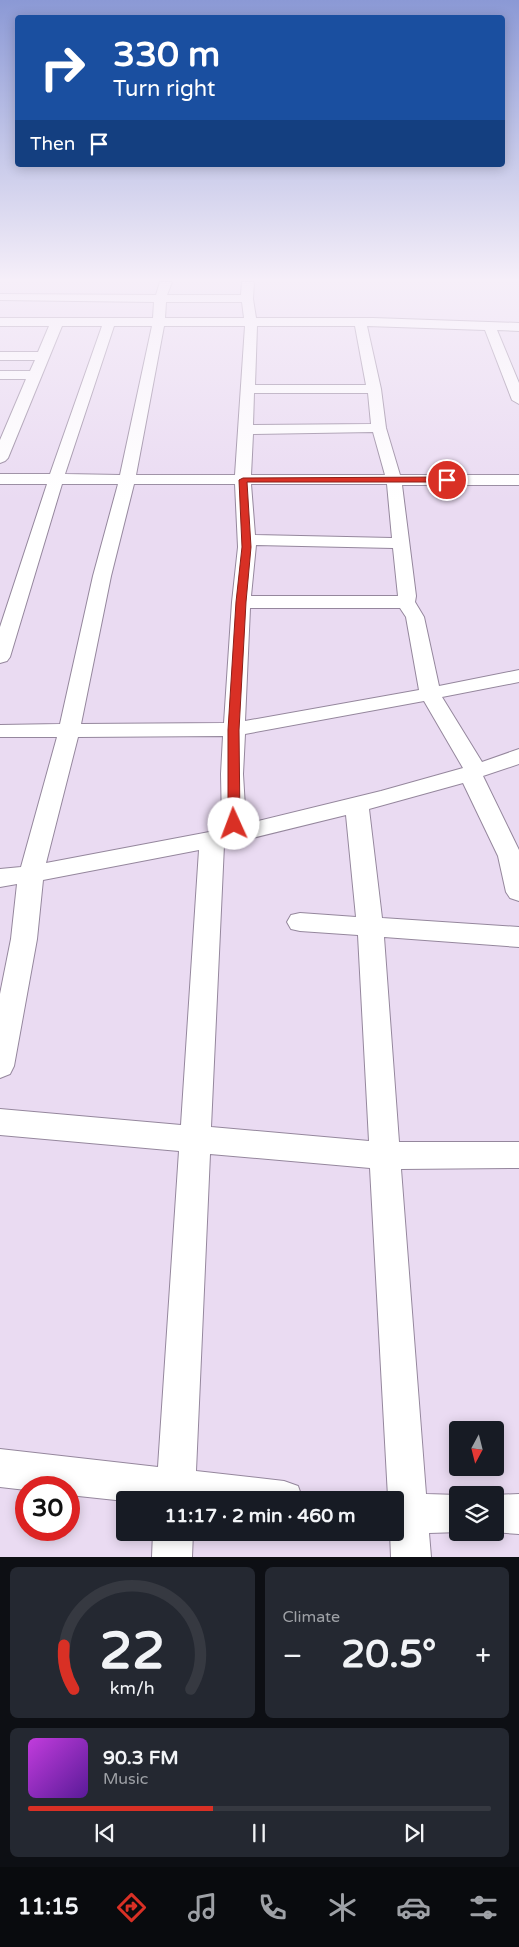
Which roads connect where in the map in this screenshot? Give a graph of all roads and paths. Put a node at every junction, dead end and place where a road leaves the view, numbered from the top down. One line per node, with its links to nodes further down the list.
1 (98, 355): 18 (street)
2 (152, 355): 19 (street)
3 (249, 355): 10 (street)
4 (367, 355): 11 (street)
5 (501, 355): 12 (street)
6 (0, 356): 7 (street)
7 (42, 356): 9 (street)
8 (0, 375): 9 (street)
9 (35, 375): 13 (street)
10 (247, 389): 11 (street); 15 (street)
11 (374, 390): 14 (street)
12 (519, 400)
13 (6, 426): 16 (street)
14 (379, 428): 15 (street); 21 (street)
15 (245, 430): 20 (street)
16 (0, 458)
17 (0, 479): 18 (street)
18 (58, 479): 19 (street); 27 (street)
19 (127, 480): 20 (street); 32 (street)
20 (243, 480): 21 (street); 23 (street)
21 (394, 480): 22 (street); 24 (street)
22 (519, 480)
23 (247, 540): 24 (street); 25 (street)
24 (400, 543): 26 (street)
25 (241, 602): 26 (street); 30 (street)
26 (406, 602): 29 (street)
27 (0, 657)
28 (519, 676): 29 (street)
29 (430, 694): 30 (street); 35 (street)
30 (234, 730): 32 (street); 37 (street)
31 (0, 731): 32 (street)
32 (68, 732): 40 (street)
33 (519, 747): 35 (street)
34 (519, 756): 35 (street)
35 (471, 769): 36 (street); 37 (street); 42 (street)
36 (357, 805): 38 (street); 44 (street)
37 (234, 824): 40 (street)
38 (212, 839): 40 (street); 48 (street)
39 (0, 868): 40 (street)
40 (34, 869): 41 (street); 46 (street)
41 (0, 878)
42 (519, 892)
43 (300, 922): 44 (street)
44 (370, 927): 45 (street); 50 (street)
45 (519, 936)
46 (0, 1066)
47 (0, 1122): 48 (street)
48 (195, 1139): 50 (street); 53 (street)
49 (519, 1155): 50 (street)
50 (386, 1156): 54 (street)
51 (0, 1468): 52 (street)
52 (155, 1491)
53 (175, 1491)
54 (401, 1491)
55 (404, 1513): 56 (street)
56 (449, 1514)
57 (504, 1514): 58 (street)
58 (519, 1514)
59 (404, 1523): 62 (street)
60 (173, 1541): 61 (street)
61 (172, 1557)
62 (411, 1557)

